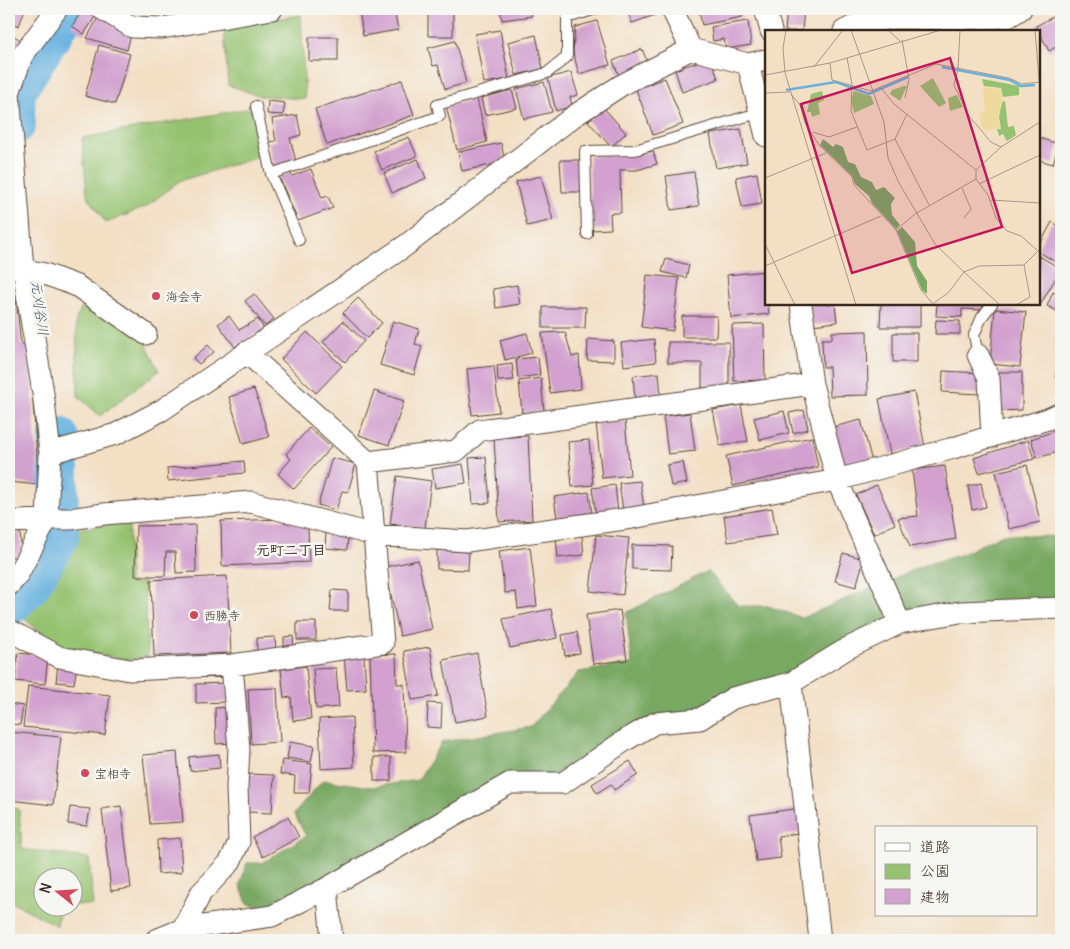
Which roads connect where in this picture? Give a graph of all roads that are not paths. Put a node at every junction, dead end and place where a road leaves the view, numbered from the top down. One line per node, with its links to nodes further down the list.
1 (57, 9): 19 (street)
2 (102, 9): 3 (street)
3 (272, 9)
4 (596, 9): 16 (lane)
5 (672, 9): 11 (street)
6 (765, 9): 9 (street)
7 (1021, 9): 8 (street)
8 (896, 14): 10 (street)
9 (771, 30)
10 (846, 30)
11 (690, 49): 12 (street); 23 (street)
12 (757, 62): 14 (street)
13 (256, 106): 16 (lane)
14 (761, 112): 15 (street); 17 (lane)
15 (765, 131)
16 (271, 174): 18 (lane)
17 (586, 234)
18 (299, 240)
19 (18, 269): 22 (street); 28 (street)
20 (801, 305): 25 (street)
21 (991, 305): 24 (lane)
22 (146, 334)
23 (246, 352): 28 (street); 29 (street)
24 (978, 355): 27 (street)
25 (812, 384): 29 (street); 30 (street)
26 (1061, 413): 27 (street)
27 (992, 437): 30 (street)
28 (51, 453): 31 (street)
29 (368, 462): 33 (street)
30 (837, 480): 33 (street); 36 (street)
31 (48, 519): 32 (street); 33 (street); 34 (street)
32 (9, 522)
33 (374, 535): 38 (street)
34 (9, 585)
35 (1061, 608): 36 (street)
36 (900, 623): 39 (street)
37 (9, 630): 38 (street)
38 (232, 665): 41 (street)
39 (791, 684): 40 (street); 44 (street)
40 (327, 888): 41 (street); 43 (street)
41 (183, 929): 42 (street)
42 (156, 940)
43 (332, 940)
44 (820, 940)

